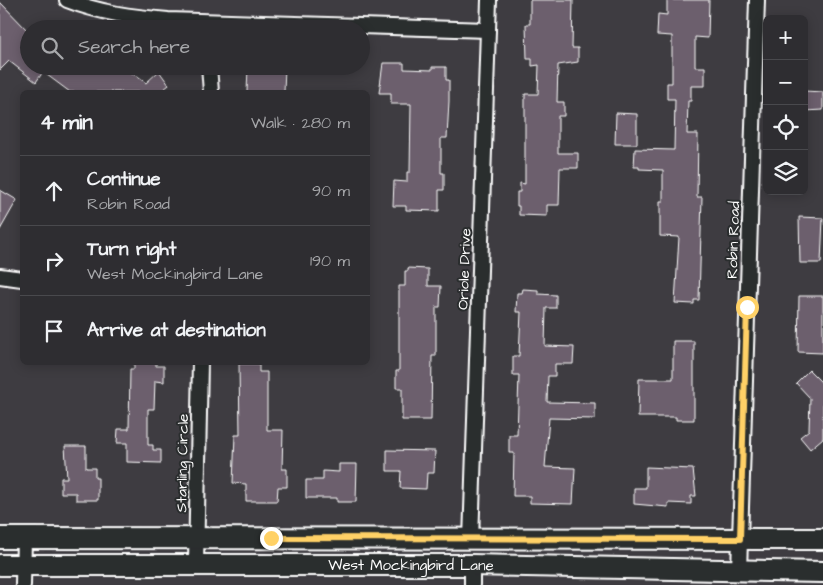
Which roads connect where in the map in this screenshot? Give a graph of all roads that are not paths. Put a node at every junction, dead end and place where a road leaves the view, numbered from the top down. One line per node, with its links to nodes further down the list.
1 (67, 0): 4 (street)
2 (489, 0): 6 (street, Oriole Drive)
3 (757, 0): 15 (street, Robin Road)
4 (148, 20)
5 (370, 28): 6 (street)
6 (488, 30): 17 (street, Oriole Drive)
7 (208, 75): 8 (street)
8 (211, 90)
9 (0, 276): 10 (street)
10 (20, 279)
11 (200, 365): 12 (street, Starling Circle)
12 (196, 537): 14 (main road, West Mockingbird Lane); 17 (main road, West Mockingbird Lane); 19 (street, Starling Circle)
13 (0, 538): 14 (main road, West Mockingbird Lane)
14 (24, 538): 18 (street)
15 (740, 539): 16 (main road, West Mockingbird Lane); 17 (main road, West Mockingbird Lane); 22 (street, Robin Road)
16 (823, 539)
17 (471, 540): 21 (main road)
18 (23, 564): 19 (main road, West Mockingbird Lane); 20 (main road, West Mockingbird Lane); 24 (street)
19 (196, 564): 21 (main road, West Mockingbird Lane)
20 (0, 565)
21 (472, 565): 22 (main road, West Mockingbird Lane); 25 (street)
22 (739, 571): 23 (main road, West Mockingbird Lane)
23 (823, 572)
24 (23, 585)
25 (472, 585)

